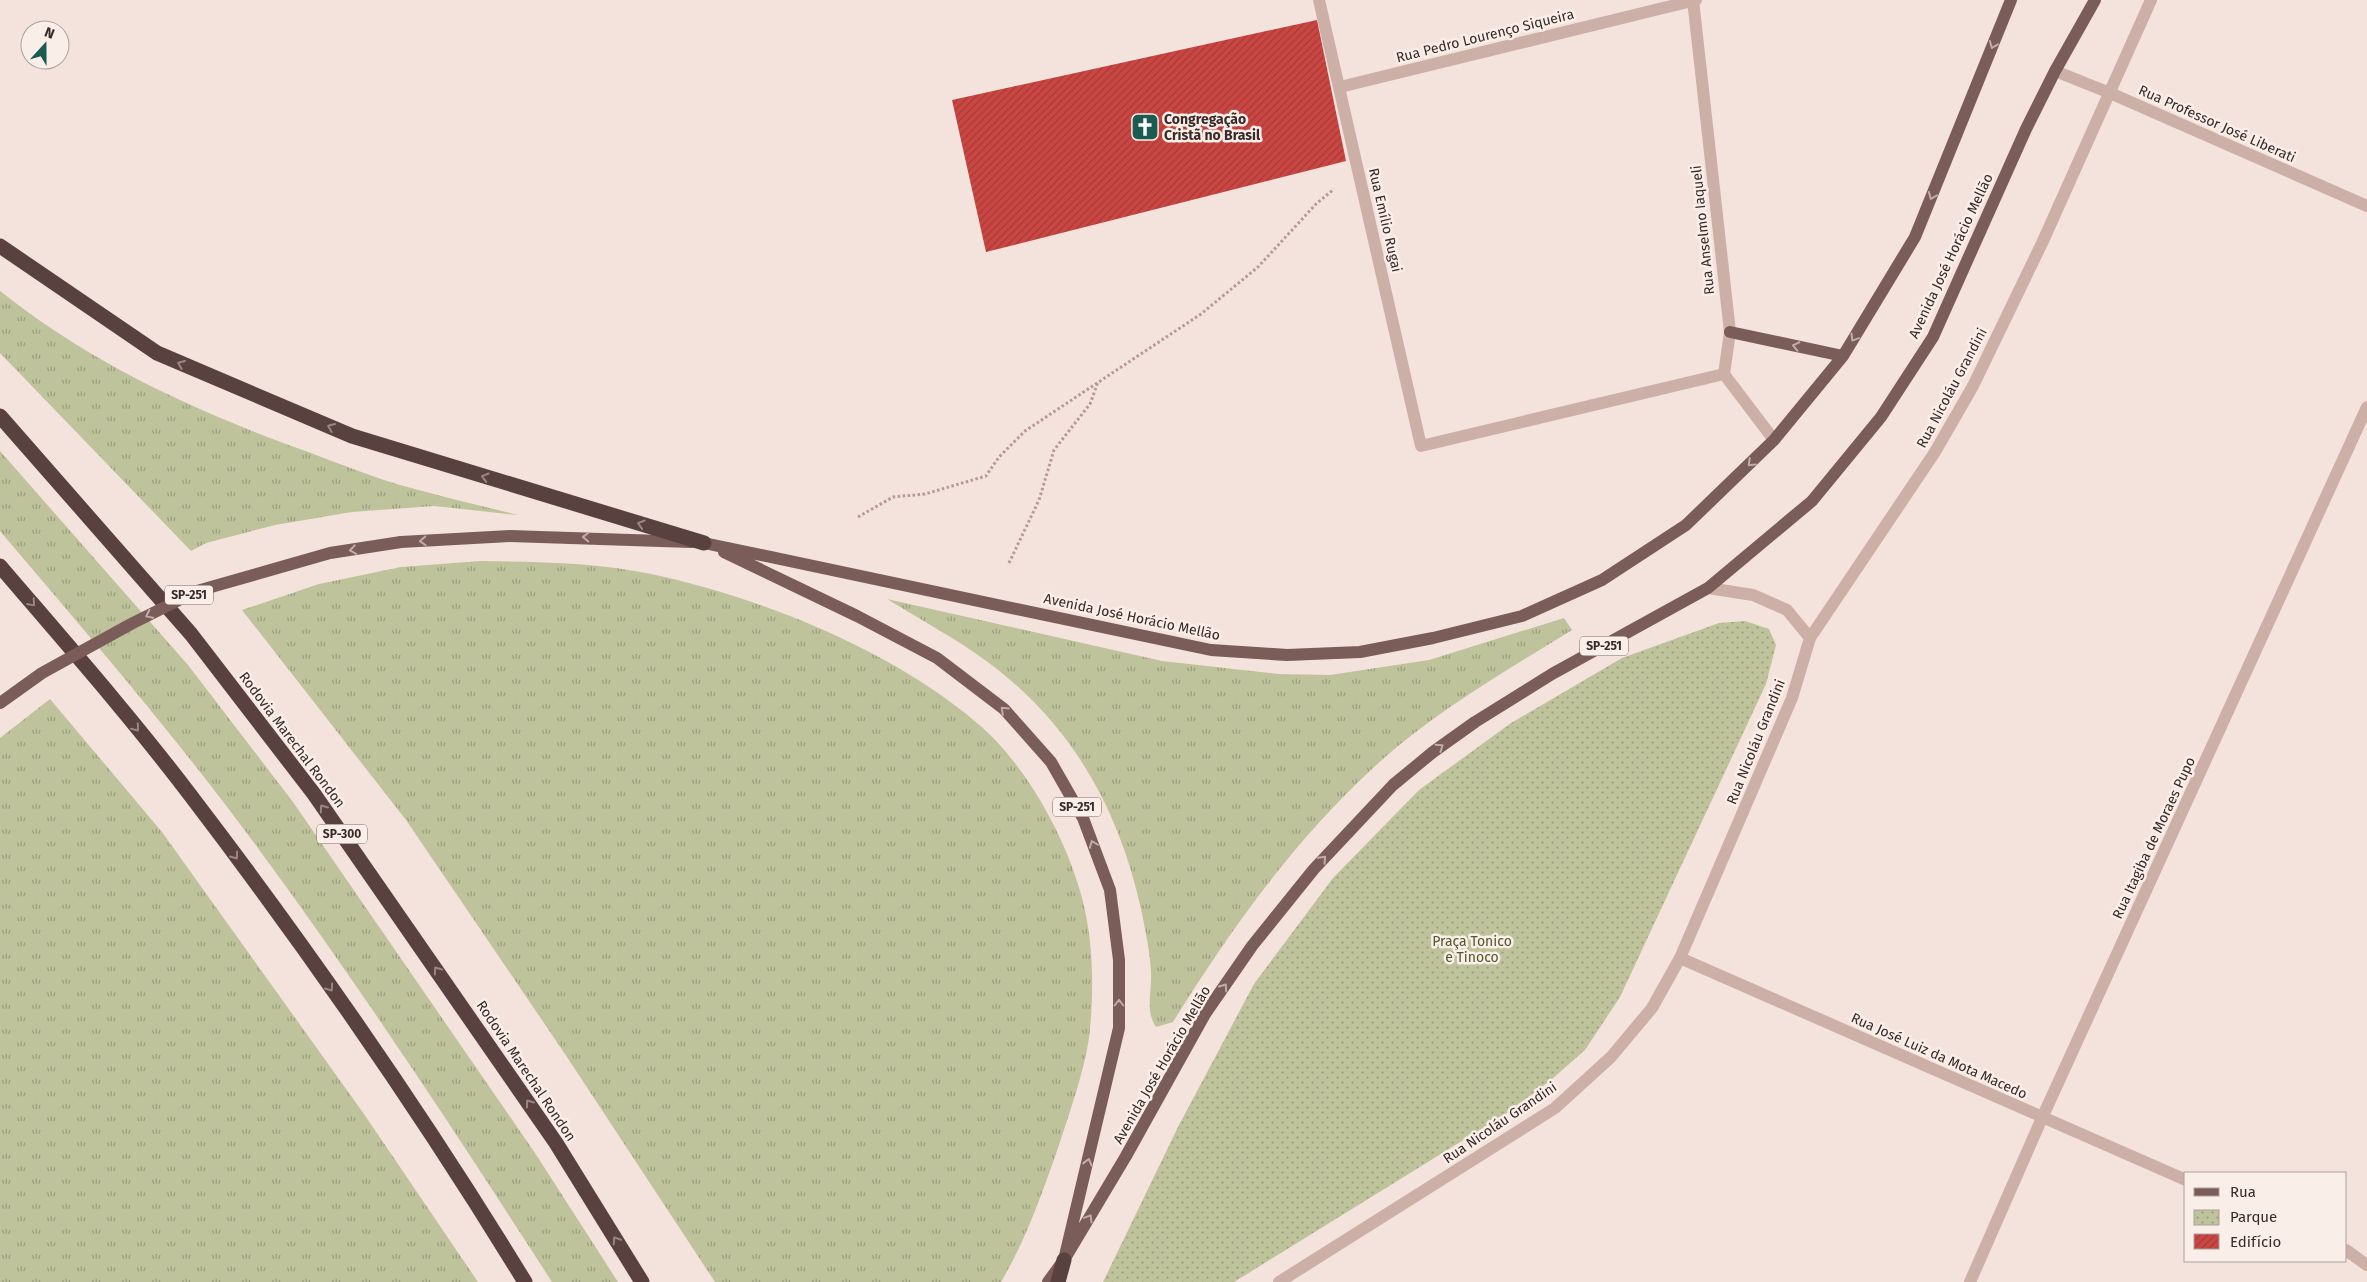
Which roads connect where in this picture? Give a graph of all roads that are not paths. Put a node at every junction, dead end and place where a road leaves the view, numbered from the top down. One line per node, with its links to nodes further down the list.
1 (1320, 0): 7 (street, Rua Emílio Rugai)
2 (1694, 0): 7 (street, Rua Pedro Lourenço Siqueira); 11 (street, Rua Anselmo Iaqueli)
3 (2011, 0): 12 (main road, Avenida José Horácio Mellão / SP-251, one-way to 12)
4 (2096, 0): 6 (main road, Avenida José Horácio Mellão / SP-251)
5 (2151, 0): 8 (street, Rua Nicoláu Grandini)
6 (2055, 71): 8 (street, Rua Professor José Liberati); 19 (main road, Avenida José Horácio Mellão / SP-251)
7 (1340, 87): 13 (street, Rua Emílio Rugai)
8 (2110, 93): 9 (street, Rua Professor José Liberati); 20 (street, Rua Nicoláu Grandini)
9 (2367, 206)
10 (0, 246): 17 (highway, one-way to 10)
11 (1730, 332): 12 (main road, one-way to 11); 13 (street, Rua Anselmo Iaqueli)
12 (1843, 356): 16 (main road, Avenida José Horácio Mellão / SP-251)
13 (1724, 374): 16 (street)
14 (2367, 407): 23 (street, Rua Itagiba de Moraes Pupo)
15 (0, 416): 29 (highway, Rodovia Marechal Rondon / SP-300, one-way to 15)
16 (1774, 440): 17 (main road, Avenida José Horácio Mellão / SP-251, one-way to 17)
17 (704, 543): 21 (main road, SP-251, one-way to 21, bridge); 26 (main road, SP-251, one-way to 17)
18 (0, 566): 28 (highway, one-way to 28)
19 (1708, 588): 20 (street); 26 (main road, Avenida José Horácio Mellão / SP-251, one-way to 19)
20 (1810, 638): 22 (street, Rua Nicoláu Grandini)
21 (0, 703)
22 (1680, 958): 23 (street, Rua José Luiz da Mota Macedo); 32 (street, Rua Nicoláu Grandini)
23 (2042, 1118): 24 (street, Rua José Luiz da Mota Macedo); 33 (street, Rua Itagiba de Moraes Pupo)
24 (2184, 1179)
25 (2347, 1251): 27 (street)
26 (1064, 1260): 30 (main road, SP-251); 31 (highway)
27 (2367, 1265)
28 (525, 1282)
29 (642, 1282)
30 (1048, 1282)
31 (1058, 1282)
32 (1279, 1282)
33 (1970, 1282)

